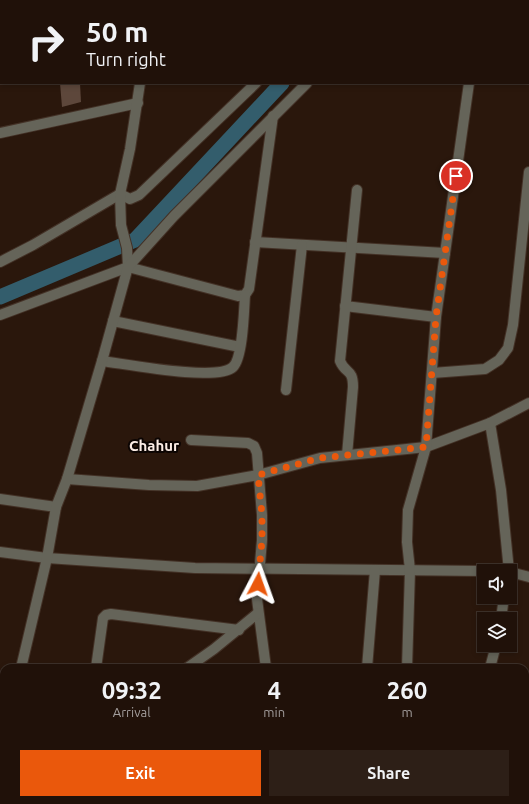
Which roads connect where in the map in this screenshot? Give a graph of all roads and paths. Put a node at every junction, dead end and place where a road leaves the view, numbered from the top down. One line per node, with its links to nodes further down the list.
1 (140, 84): 5 (street)
2 (255, 84): 10 (street)
3 (305, 84): 6 (street)
4 (469, 84): 14 (street)
5 (138, 103): 7 (street); 10 (street)
6 (273, 116): 11 (street); 16 (street)
7 (0, 133)
8 (529, 172): 24 (street)
9 (357, 190): 13 (street)
10 (120, 194): 15 (street); 16 (street)
11 (255, 242): 12 (street); 17 (street)
12 (302, 244): 13 (street); 25 (street)
13 (351, 247): 14 (street); 18 (street)
14 (445, 252): 20 (street)
15 (0, 262)
16 (128, 267): 17 (street); 19 (street); 21 (street)
17 (245, 295): 22 (street)
18 (345, 306): 20 (street); 30 (street)
19 (0, 315)
20 (436, 317): 24 (street)
21 (113, 321): 22 (street); 23 (street)
22 (240, 347): 23 (street)
23 (102, 361): 32 (street)
24 (432, 373): 29 (street)
25 (286, 390)
26 (529, 403): 27 (street)
27 (490, 423): 29 (street); 37 (street)
28 (191, 440): 31 (street)
29 (426, 447): 30 (street); 40 (street)
30 (347, 455): 31 (street)
31 (258, 475): 32 (street); 38 (street)
32 (67, 479): 34 (street)
33 (0, 500): 34 (street)
34 (56, 507): 36 (street)
35 (0, 552): 36 (street)
36 (47, 558): 38 (street); 47 (street)
37 (508, 564)
38 (258, 568): 39 (street); 44 (street)
39 (375, 570): 40 (street); 51 (street)
40 (410, 570): 41 (street); 52 (street)
41 (477, 571)
42 (517, 573): 43 (street)
43 (529, 577)
44 (258, 613): 45 (street); 50 (street)
45 (239, 630): 48 (street); 49 (street)
46 (494, 652): 53 (street)
47 (22, 664)
48 (97, 664)
49 (193, 664)
50 (266, 664)
51 (367, 664)
52 (407, 664)
53 (491, 664)

